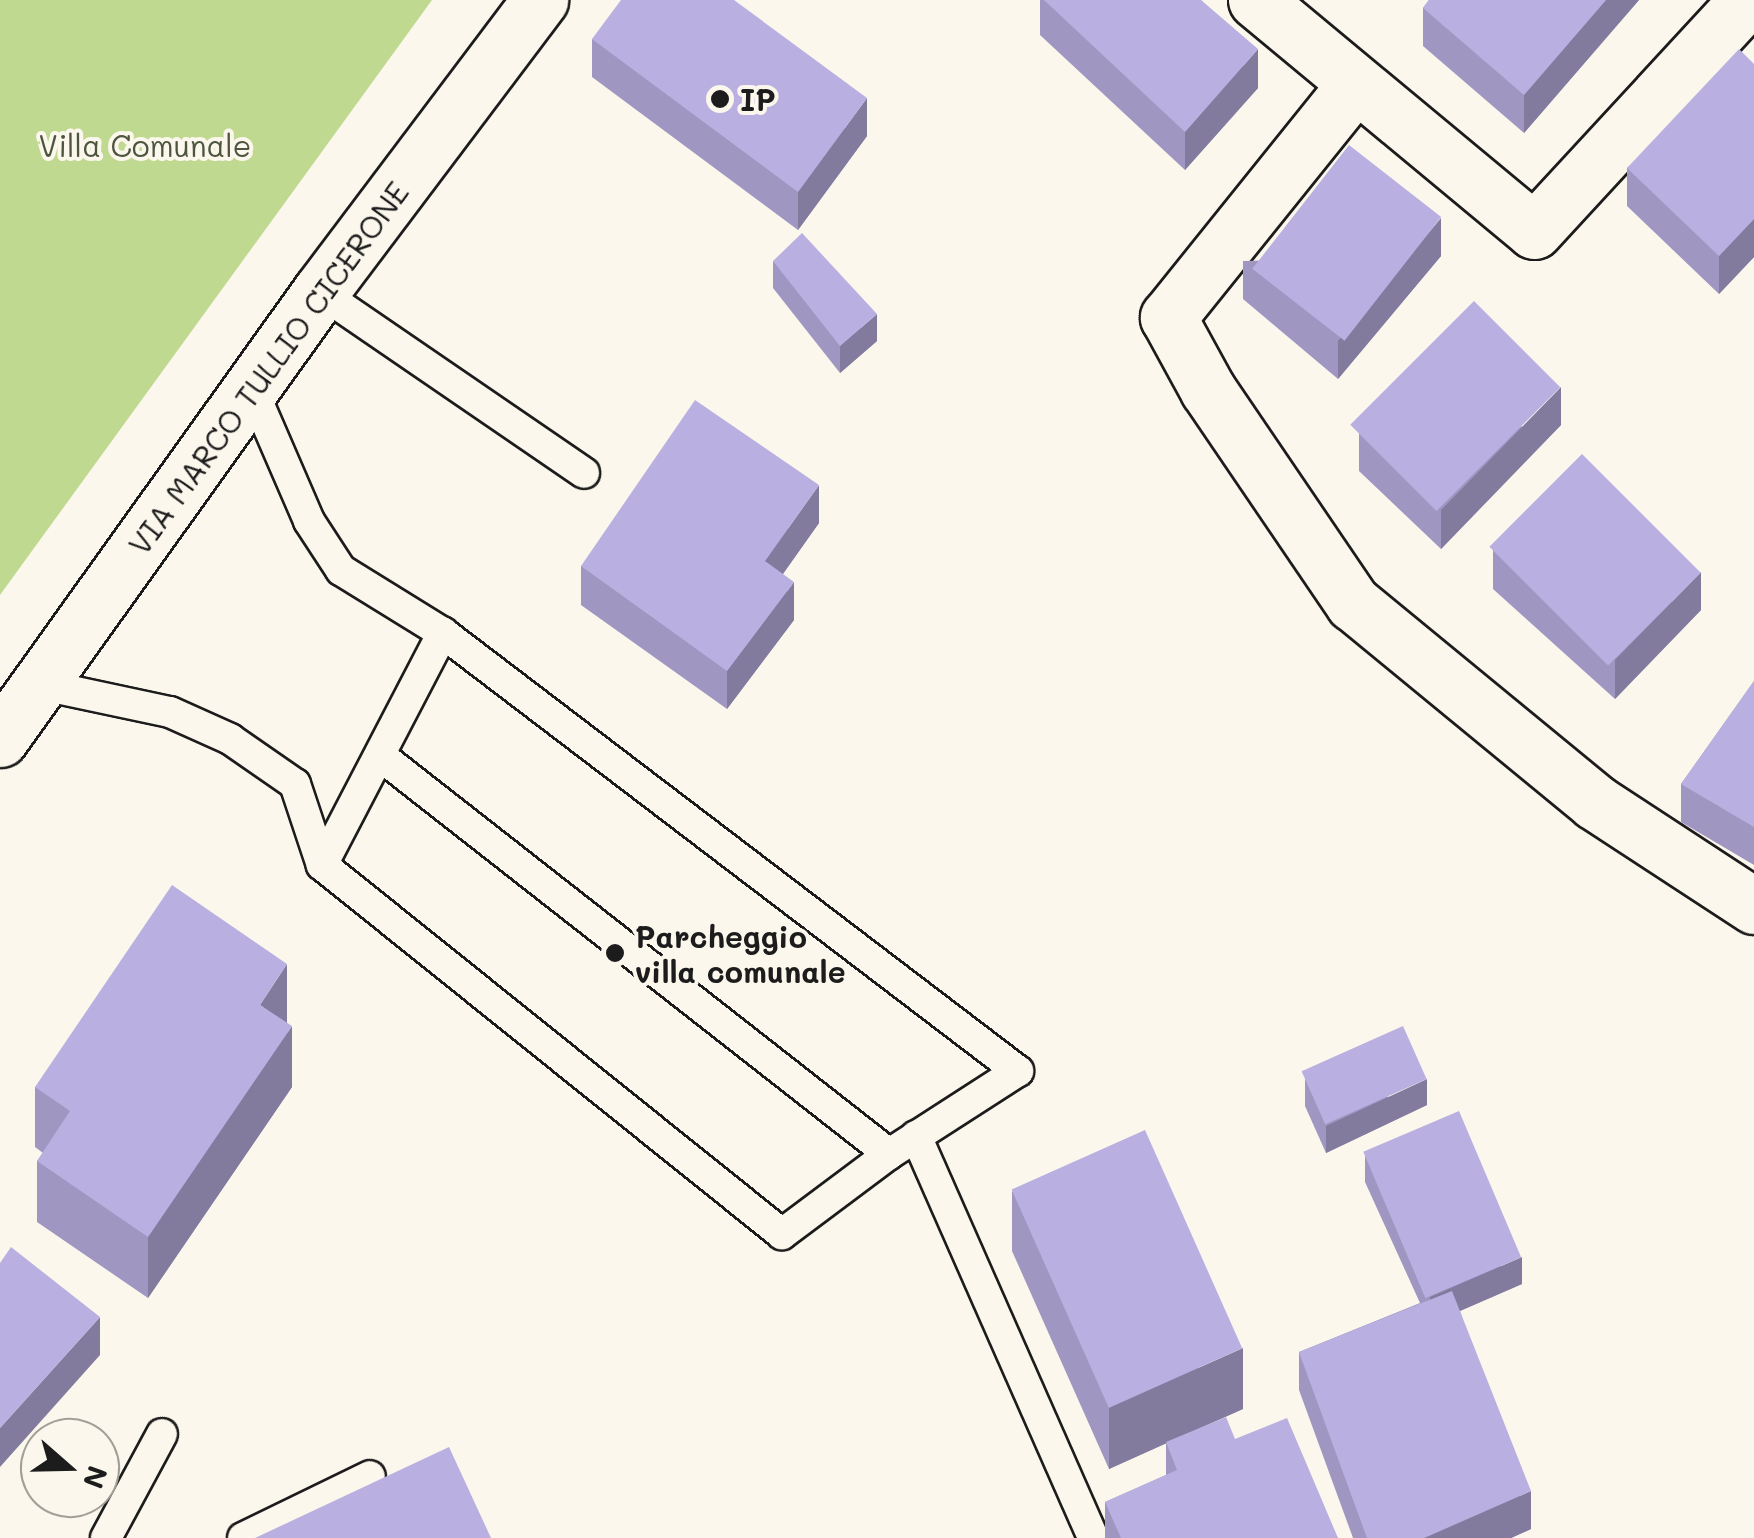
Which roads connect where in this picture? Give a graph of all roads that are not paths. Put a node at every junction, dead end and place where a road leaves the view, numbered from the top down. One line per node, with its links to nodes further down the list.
1 (540, 0): 5 (street, VIA MARCO TULLIO CICERONE)
2 (1256, 0): 4 (street)
3 (1747, 0): 4 (street)
4 (1354, 86): 13 (street)
5 (320, 292): 6 (street, VIA MARCO TULLIO CICERONE); 7 (lane)
6 (252, 389): 8 (lane); 9 (street, VIA MARCO TULLIO CICERONE)
7 (584, 472)
8 (443, 632): 11 (lane); 14 (lane)
9 (38, 684): 10 (street, VIA MARCO TULLIO CICERONE); 12 (lane)
10 (0, 739)
11 (382, 758): 12 (lane); 15 (lane)
12 (322, 865): 15 (lane)
13 (1754, 906)
14 (916, 1136): 15 (lane); 20 (lane)
15 (889, 1154)
16 (162, 1434): 18 (lane)
17 (370, 1476): 19 (lane)
18 (106, 1538)
19 (243, 1538)
20 (1093, 1538)

